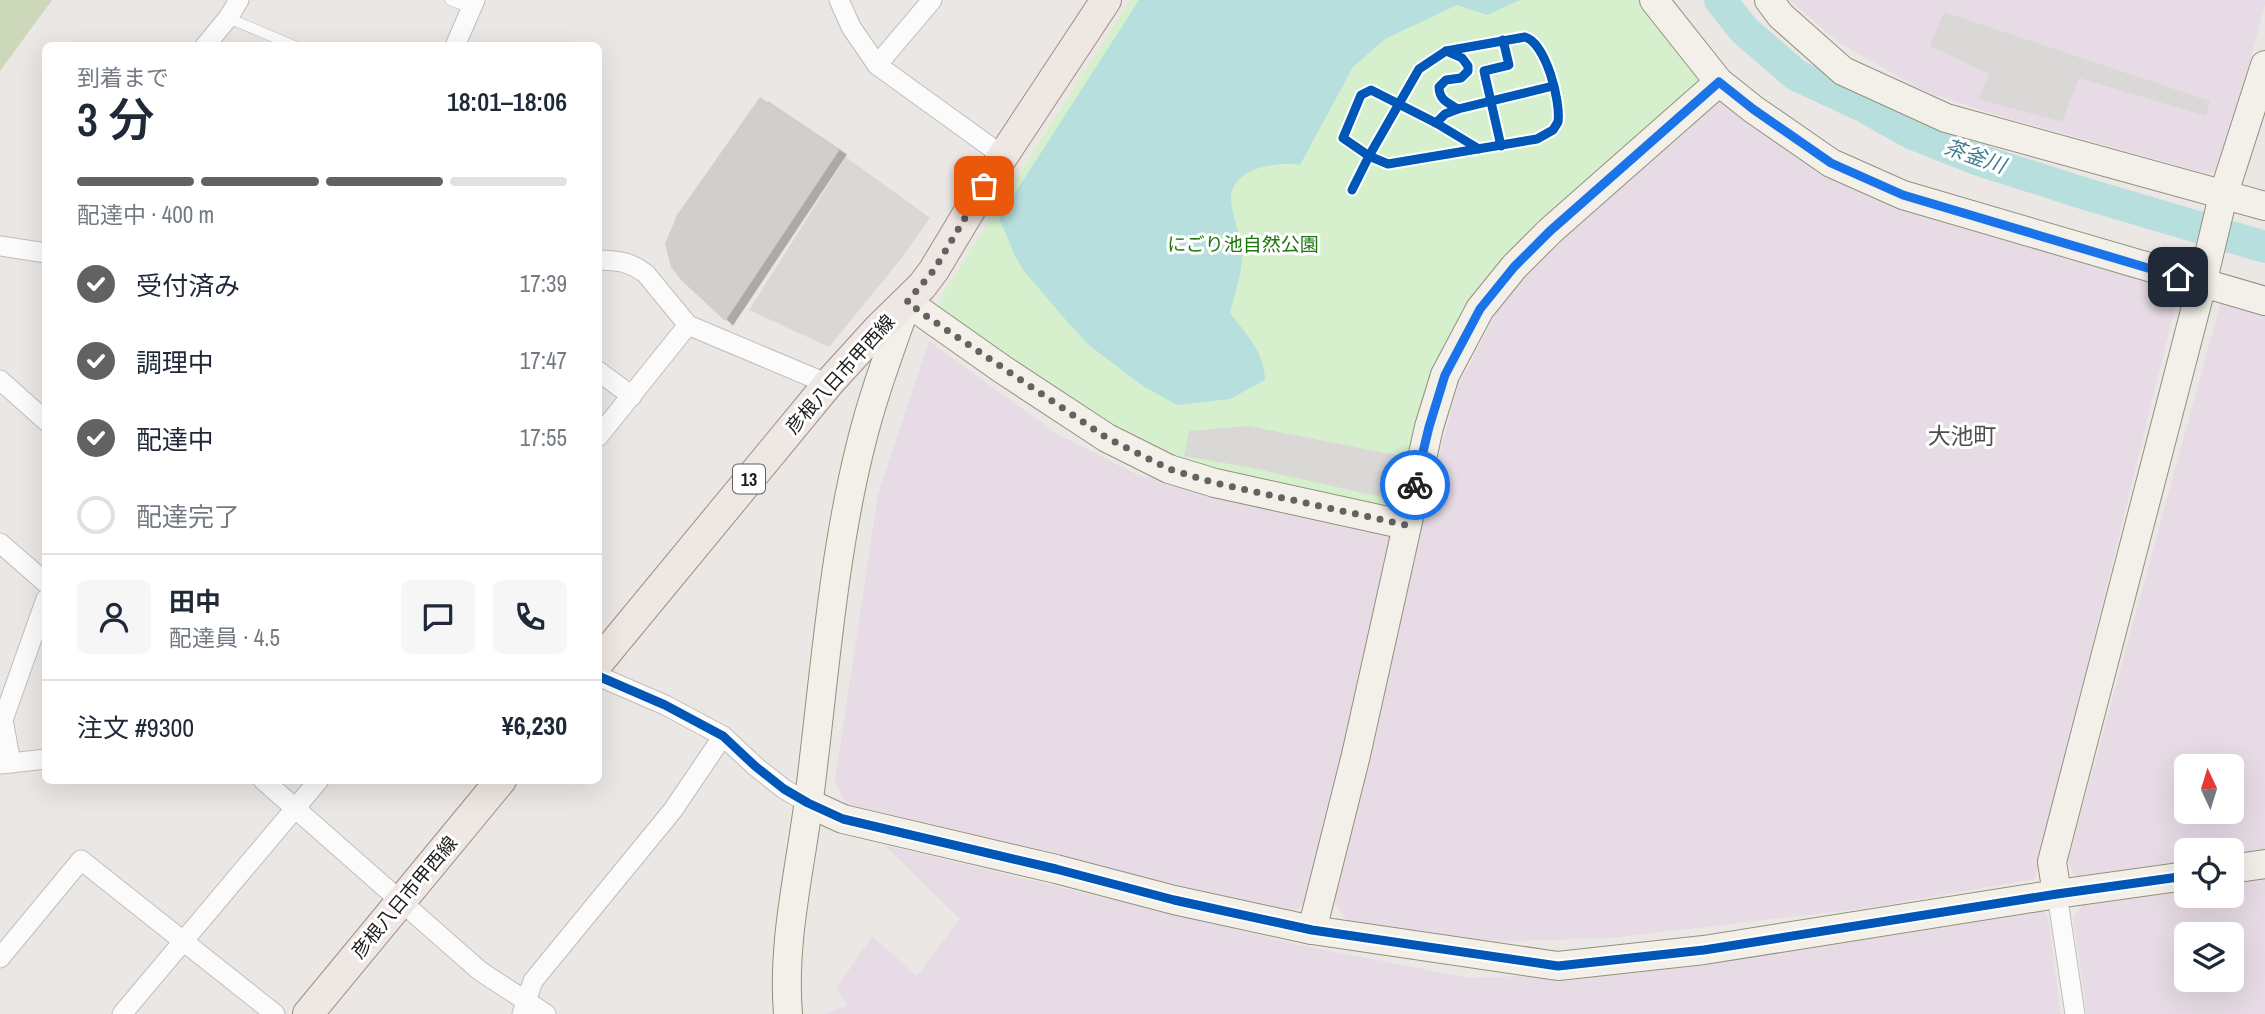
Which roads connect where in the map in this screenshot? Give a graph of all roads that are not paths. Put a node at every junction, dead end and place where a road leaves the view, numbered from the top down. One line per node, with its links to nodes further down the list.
1 (239, 0): 9 (street)
2 (450, 0): 8 (lane)
3 (839, 0): 13 (street)
4 (932, 0): 13 (street)
5 (1106, 0): 16 (main road, 彦根八日市甲西線 / 13)
6 (1654, 0): 15 (street)
7 (1769, 0): 18 (street)
8 (473, 4): 12 (street)
9 (228, 18): 10 (street); 11 (lane)
10 (208, 42)
11 (285, 42)
12 (457, 42)
13 (877, 65): 16 (street)
14 (2265, 65): 18 (street)
15 (1719, 82): 22 (street); 32 (street)
16 (1003, 156): 24 (main road, 彦根八日市甲西線 / 13)
17 (2265, 206): 18 (street)
18 (2221, 207): 22 (street)
19 (0, 246): 20 (street)
20 (42, 253)
21 (602, 260): 25 (street)
22 (2202, 284): 23 (street); 50 (street)
23 (2265, 301)
24 (907, 302): 28 (main road, 彦根八日市甲西線 / 13); 32 (street); 45 (street)
25 (688, 325): 28 (street); 29 (street)
26 (602, 374): 29 (street)
27 (0, 380): 30 (street)
28 (828, 384): 36 (main road, 彦根八日市甲西線 / 13)
29 (632, 396): 31 (street)
30 (42, 417)
31 (602, 432)
32 (1406, 525): 52 (street)
33 (0, 543): 34 (street)
34 (42, 580)
35 (42, 608): 38 (street)
36 (602, 658)
37 (602, 678): 39 (street)
38 (8, 682): 41 (street)
39 (723, 736): 45 (street); 55 (street)
40 (42, 760): 41 (street)
41 (6, 764)
42 (267, 784): 46 (street)
43 (316, 784): 46 (street)
44 (498, 784): 51 (main road, 彦根八日市甲西線)
45 (808, 803): 52 (street); 60 (street)
46 (296, 810): 51 (street); 53 (street)
47 (2265, 864): 48 (street)
48 (2244, 867)
49 (2174, 878): 50 (street)
50 (2057, 894): 52 (street); 61 (street)
51 (401, 901): 55 (street); 58 (main road, 彦根八日市甲西線)
52 (1312, 930)
53 (183, 940): 54 (street); 56 (street); 57 (street)
54 (0, 958)
55 (524, 1008): 59 (street)
56 (122, 1014)
57 (275, 1014)
58 (308, 1014)
59 (546, 1014)
60 (788, 1014)
61 (2075, 1014)

